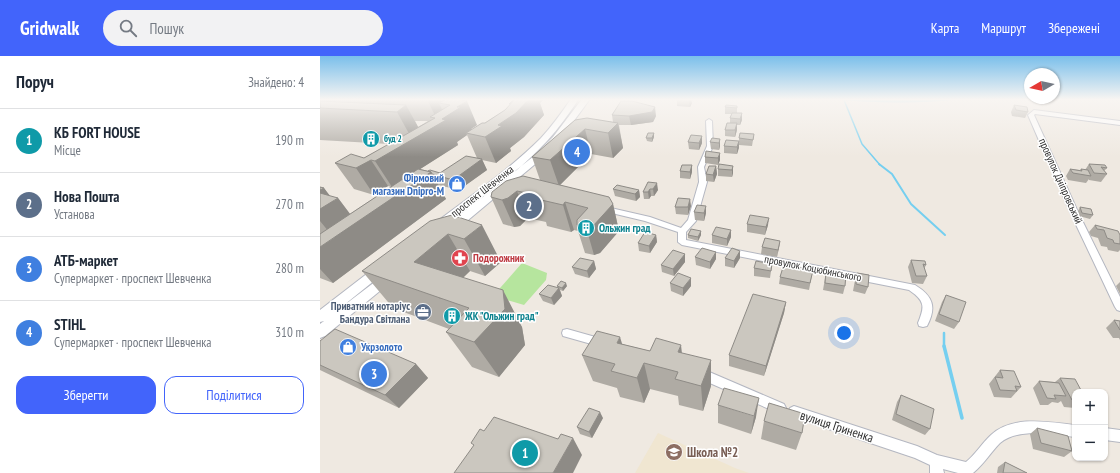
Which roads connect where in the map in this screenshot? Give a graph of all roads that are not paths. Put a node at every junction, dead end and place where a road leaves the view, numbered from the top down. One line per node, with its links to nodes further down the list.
1 (560, 118): 7 (street, проспект Шевченка)
2 (571, 118): 8 (street, проспект Шевченка)
3 (1033, 118): 15 (street, провулок Дніпровський)
4 (1085, 118): 6 (street, провулок Дніпровський)
5 (709, 122): 10 (street)
6 (1120, 123)
7 (496, 181): 8 (street); 8 (street, проспект Шевченка)
8 (512, 184)
9 (592, 205): 10 (street)
10 (682, 231): 17 (street, провулок Коцюбинського)
11 (389, 263): 13 (street)
12 (400, 269): 14 (street)
13 (345, 297): 14 (street); 16 (street)
14 (358, 302): 18 (street)
15 (1120, 307)
16 (320, 317)
17 (923, 323)
18 (320, 332)
19 (567, 333): 20 (street)
20 (611, 346)
21 (691, 369): 25 (street, вулиця Гриненка)
22 (1072, 431): 25 (street, вулиця Гриненка)
23 (1108, 434): 24 (street)
24 (1120, 436)
25 (936, 467)

